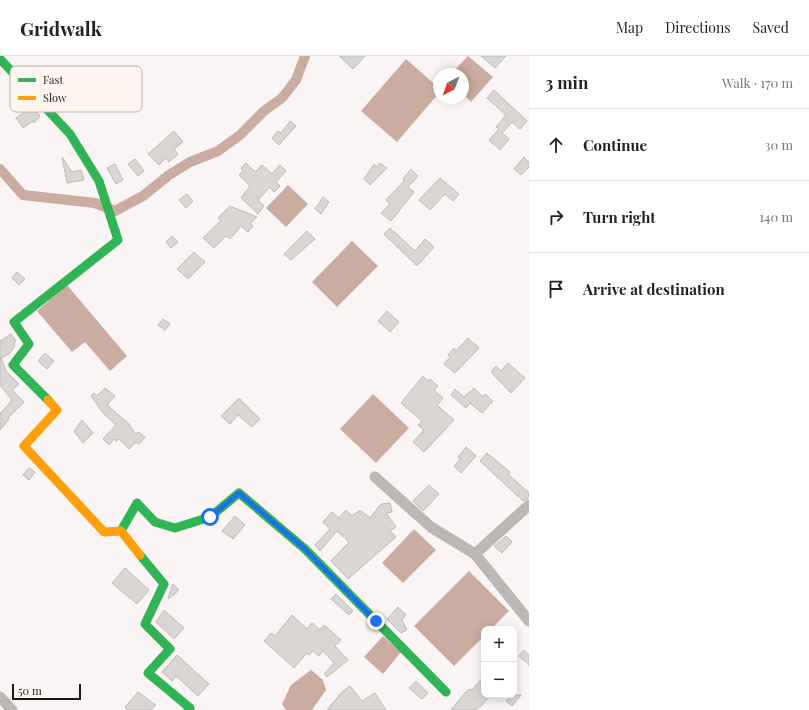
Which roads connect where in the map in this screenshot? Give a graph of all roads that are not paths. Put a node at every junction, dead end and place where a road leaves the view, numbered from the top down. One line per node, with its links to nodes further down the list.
1 (0, 59): 2 (street)
2 (10, 70)
3 (49, 112): 6 (street)
4 (375, 477): 7 (street)
5 (529, 505): 7 (street)
6 (121, 531): 9 (street); 12 (street)
7 (475, 554): 8 (street)
8 (529, 621)
9 (446, 692)
10 (0, 697): 11 (street)
11 (12, 710)
12 (188, 710)

